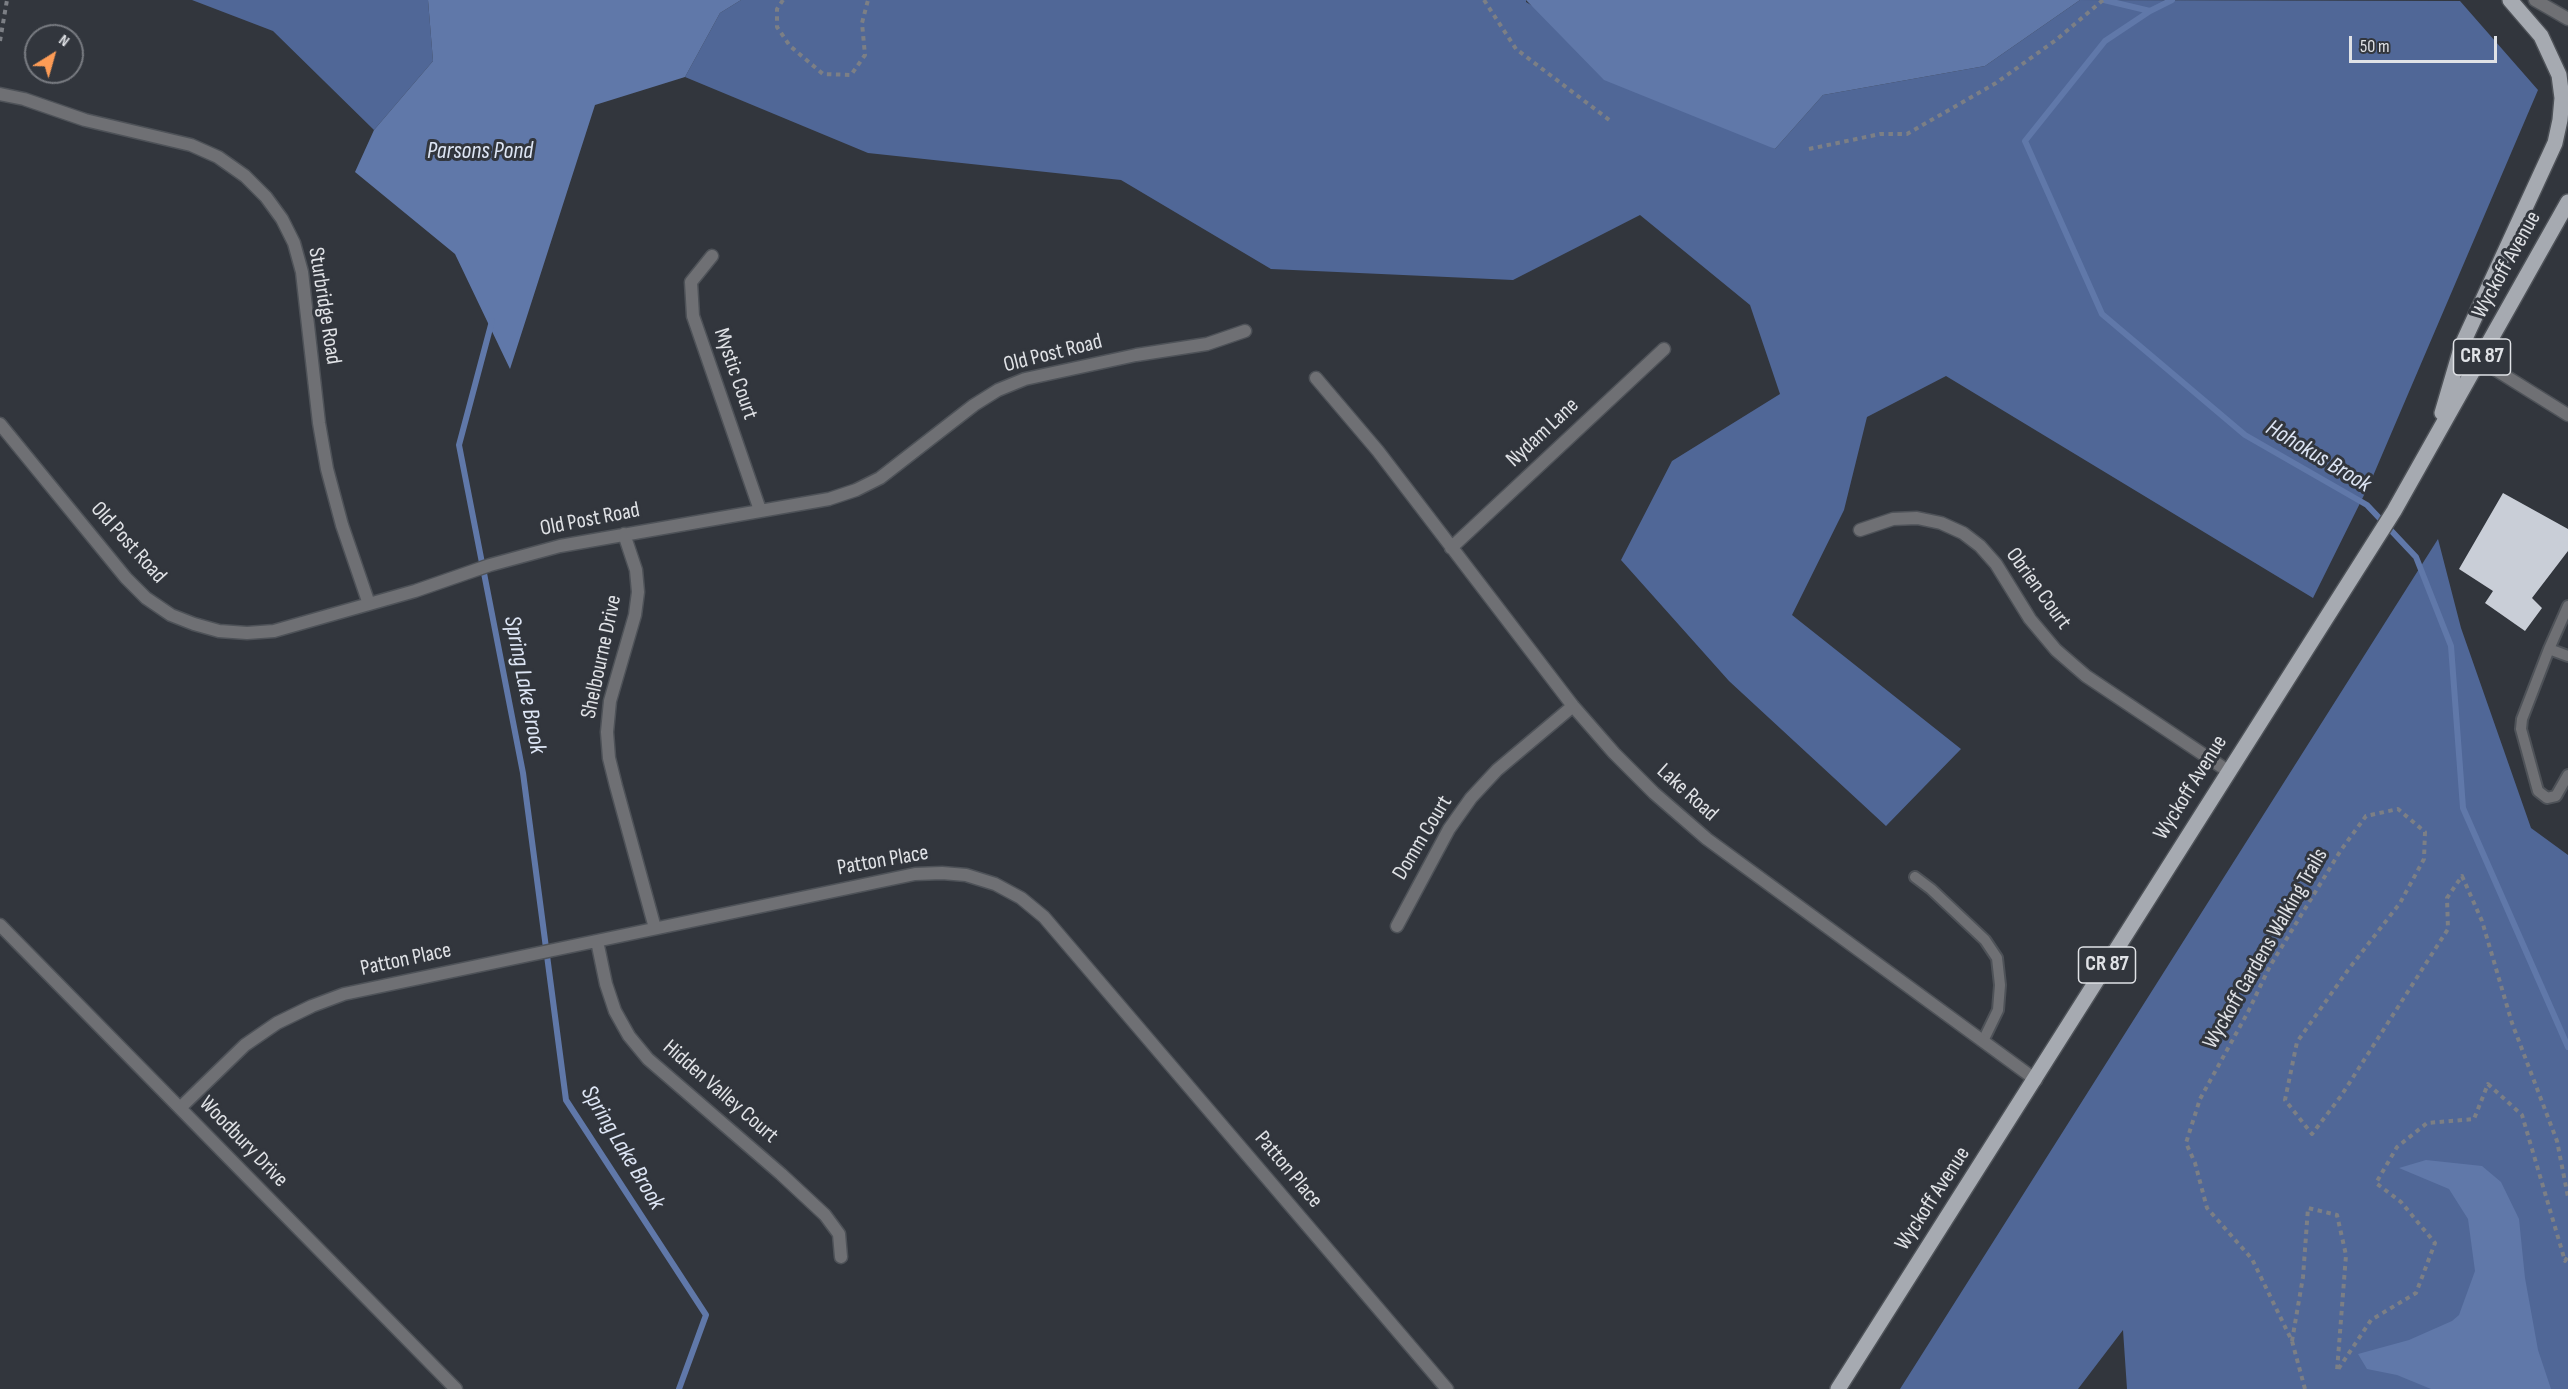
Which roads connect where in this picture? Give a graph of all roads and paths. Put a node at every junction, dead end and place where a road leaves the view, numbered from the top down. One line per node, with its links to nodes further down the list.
1 (7, 0): 9 (path)
2 (783, 0): 3 (path)
3 (868, 0)
4 (1484, 0): 11 (path)
5 (2103, 0): 12 (path)
6 (2510, 0): 21 (main road)
7 (2535, 0): 8 (street)
8 (2568, 20)
9 (0, 40)
10 (0, 94): 26 (street, Sturbridge Road)
11 (1612, 122)
12 (1809, 149)
13 (2568, 202): 17 (main road, Wyckoff Avenue / CR 87)
14 (712, 256): 22 (street, Mystic Court)
15 (1245, 331): 22 (street, Old Post Road)
16 (1664, 349): 25 (street, Nydam Lane)
17 (2480, 360): 19 (street); 21 (main road, Wyckoff Avenue / CR 87)
18 (1316, 378): 25 (street, Lake Road)
19 (2568, 415)
20 (0, 424): 26 (street, Old Post Road)
21 (2435, 437): 31 (main road, Wyckoff Avenue / CR 87)
22 (760, 510): 24 (street, Old Post Road)
23 (1860, 530): 31 (street, Obrien Court)
24 (624, 534): 26 (street, Old Post Road); 36 (street, Shelbourne Drive)
25 (1451, 548): 30 (street, Lake Road)
26 (369, 604)
27 (2568, 606): 28 (lane)
28 (2549, 649): 29 (lane); 32 (lane)
29 (2568, 656)
30 (1573, 706): 35 (street, Domm Court); 38 (street, Lake Road)
31 (2228, 771): 39 (main road, Wyckoff Avenue / CR 87)
32 (2568, 775)
33 (1916, 877): 38 (lane)
34 (0, 925): 40 (street, Woodbury Drive)
35 (1397, 926)
36 (655, 928): 37 (street, Patton Place); 46 (street, Patton Place)
37 (597, 940): 40 (street, Patton Place); 43 (street, Hidden Valley Court)
38 (1983, 1041): 39 (street, Lake Road)
39 (2036, 1080): 47 (main road, Wyckoff Avenue / CR 87)
40 (180, 1108): 45 (street, Woodbury Drive)
41 (2568, 1197): 44 (path, Wyckoff Gardens Walking Trails)
42 (2568, 1256): 44 (path, Wyckoff Gardens Walking Trails)
43 (841, 1257)
44 (2292, 1341): 48 (path, Wyckoff Gardens Walking Trails)
45 (456, 1389)
46 (1447, 1389)
47 (1838, 1389)
48 (2305, 1389)

